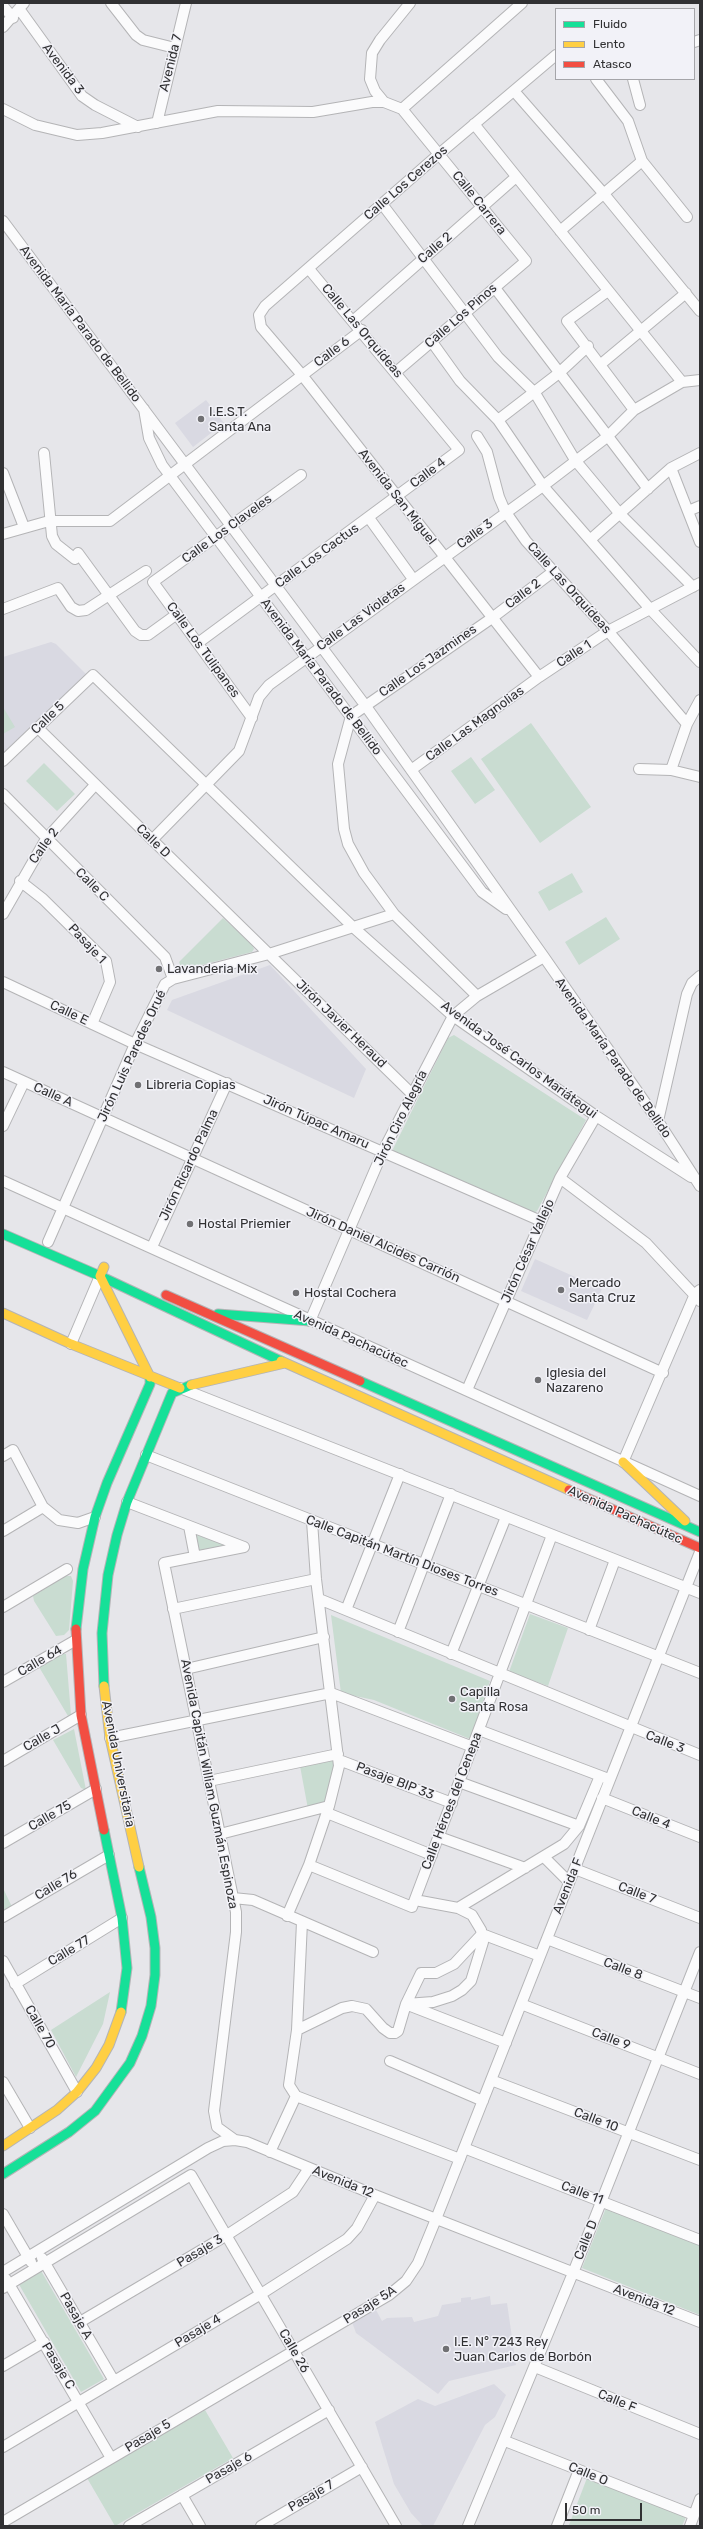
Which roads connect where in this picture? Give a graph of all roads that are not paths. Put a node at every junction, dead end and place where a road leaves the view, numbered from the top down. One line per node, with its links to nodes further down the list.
1 (111, 3): 8 (street)
2 (186, 3): 8 (street, Avenida 7)
3 (410, 3): 13 (street)
4 (522, 3): 16 (street)
5 (3, 6): 6 (street, Avenida 3)
6 (19, 10): 7 (street); 19 (street, Avenida 3)
7 (3, 27)
8 (175, 48): 17 (street, Avenida 7)
9 (555, 56): 12 (street, Calle Los Cerezos)
10 (597, 80): 21 (street)
11 (633, 80): 14 (street)
12 (514, 91): 18 (street, Calle Los Cerezos); 23 (street)
13 (384, 102): 16 (street); 17 (street)
14 (640, 105)
15 (3, 109): 19 (street)
16 (402, 109): 20 (street, Calle Carrera)
17 (157, 123): 19 (street)
18 (474, 124): 20 (street, Calle Los Cerezos); 22 (street)
19 (138, 127)
20 (439, 154): 24 (street, Calle Los Cerezos); 25 (street, Calle Carrera)
21 (642, 161): 23 (street); 26 (street)
22 (516, 177): 25 (street, Calle 2); 28 (street)
23 (604, 194): 28 (street); 34 (street)
24 (382, 204): 29 (street); 31 (street, Calle Los Cerezos)
25 (482, 207): 29 (street, Calle 2); 30 (street, Calle Carrera)
26 (686, 217)
27 (3, 221): 50 (street, Avenida María Parado de Bellido)
28 (560, 231): 33 (street)
29 (424, 258): 36 (street); 38 (street, Calle 2)
30 (526, 260): 32 (street, Calle Los Pinos)
31 (309, 268): 37 (street, Calle Los Cerezos); 38 (street, Calle Las Orquídeas)
32 (495, 288): 36 (street, Calle Los Pinos); 45 (street)
33 (608, 291): 40 (street); 42 (street)
34 (686, 294): 35 (street); 40 (street)
35 (700, 311)
36 (465, 313): 41 (street, Calle Los Pinos); 49 (street)
37 (260, 315): 46 (street, Avenida San Miguel)
38 (354, 320): 39 (street, Calle Las Orquídeas)
39 (362, 330): 44 (street, Calle Las Orquídeas); 46 (street, Calle 6)
40 (641, 332): 43 (street); 48 (street)
41 (432, 342): 44 (street, Calle Los Pinos); 52 (street)
42 (588, 346): 43 (street); 45 (street)
43 (601, 364): 51 (street)
44 (396, 372): 55 (street, Calle Las Orquídeas)
45 (559, 373): 49 (street); 54 (street)
46 (302, 375): 59 (street, Calle 6); 66 (street, Avenida San Miguel)
47 (700, 380): 48 (street)
48 (682, 382): 51 (street, Calle 3)
49 (535, 392): 52 (street); 58 (street)
50 (143, 407): 59 (street, Avenida María Parado de Bellido); 62 (street, Avenida María Parado de Bellido)
51 (634, 410): 54 (street, Calle 3)
52 (498, 420): 64 (street)
53 (477, 436): 68 (street, Calle Las Orquídeas)
54 (608, 436): 58 (street, Calle 3); 65 (street)
55 (460, 450): 66 (street, Calle 4)
56 (44, 453): 72 (street)
57 (700, 453): 60 (street)
58 (575, 460): 64 (street, Calle 3); 70 (street)
59 (185, 462): 62 (street, Calle 6); 73 (street, Avenida María Parado de Bellido)
60 (671, 468): 65 (street); 69 (street)
61 (3, 473): 74 (street)
62 (169, 475): 72 (street, Calle 6); 76 (street, Avenida María Parado de Bellido)
63 (301, 475): 73 (street, Calle Los Claveles)
64 (543, 486): 68 (street, Calle 3); 77 (street)
65 (648, 489): 70 (street)
66 (397, 496): 71 (street, Calle Los Cactus); 79 (street, Avenida San Miguel)
67 (700, 506): 69 (street)
68 (505, 511): 79 (street, Calle 3); 81 (street, Calle Las Orquídeas)
69 (688, 511): 78 (street)
70 (620, 514): 77 (street); 84 (street)
71 (369, 518): 82 (street); 85 (street, Calle Los Cactus)
72 (49, 521): 74 (street); 86 (street)
73 (232, 526): 76 (street, Calle Los Claveles); 85 (street, Avenida María Parado de Bellido)
74 (24, 527): 75 (street)
75 (3, 534)
76 (216, 537): 83 (street, Calle Los Claveles); 87 (street, Avenida María Parado de Bellido)
77 (591, 539): 89 (street)
78 (700, 542)
79 (444, 556): 82 (street, Calle Las Violetas); 91 (street, Avenida San Miguel)
80 (146, 571): 86 (street)
81 (554, 571): 91 (street, Calle 2); 92 (street, Calle Las Orquídeas)
82 (413, 579): 94 (street, Calle Las Violetas)
83 (153, 582): 90 (street, Calle Los Tulipanes)
84 (696, 585): 89 (street, Calle 1)
85 (276, 586): 87 (street, Calle Los Cactus); 94 (street, Avenida María Parado de Bellido)
86 (109, 596): 88 (street); 90 (street)
87 (261, 597): 93 (street, Calle Los Cactus); 95 (street, Avenida María Parado de Bellido)
88 (3, 610)
89 (651, 610): 92 (street, Calle 1); 96 (street)
90 (177, 614): 93 (street, Calle Los Tulipanes)
91 (492, 618): 98 (street, Avenida San Miguel); 100 (street, Calle Los Jazmines)
92 (608, 632): 98 (street, Calle 1); 103 (street, Calle Las Orquídeas)
93 (198, 643): 102 (street, Calle Los Tulipanes)
94 (321, 646): 95 (street, Calle Las Violetas); 100 (street, Avenida María Parado de Bellido)
95 (306, 657): 101 (street, Avenida María Parado de Bellido); 102 (street, Calle Las Violetas)
96 (700, 662)
97 (93, 675): 104 (street, Calle 5); 111 (street, Avenida José Carlos Mariátegui)
98 (539, 677): 107 (street, Calle Las Magnolias)
99 (700, 700): 103 (street)
100 (365, 705): 101 (street); 107 (street, Avenida María Parado de Bellido)
101 (350, 716): 117 (street); 119 (street, Avenida María Parado de Bellido)
102 (252, 718): 111 (street, Calle Las Violetas)
103 (687, 724): 108 (street)
104 (38, 728): 105 (street, Calle 5); 110 (street, Calle D)
105 (3, 761)
106 (639, 769): 108 (street)
107 (411, 770): 119 (street, Avenida María Parado de Bellido)
108 (671, 770): 109 (street)
109 (700, 777)
110 (95, 785): 113 (street, Calle 2); 114 (street, Calle D)
111 (207, 785): 114 (street, Calle Las Violetas); 118 (street, Avenida José Carlos Mariátegui)
112 (3, 794): 113 (street, Calle C)
113 (46, 839): 115 (street, Calle 2); 123 (street, Calle C)
114 (152, 840): 120 (street, Calle D)
115 (20, 881): 116 (street, Calle 2); 127 (street, Pasaje 1)
116 (4, 908)
117 (394, 914): 118 (street, Jirón Luis Paredes Orué); 125 (street)
118 (353, 927): 120 (street, Jirón Luis Paredes Orué); 126 (street, Avenida José Carlos Mariátegui)
119 (524, 930): 121 (street, Avenida María Parado de Bellido)
120 (268, 954): 123 (street, Jirón Luis Paredes Orué); 132 (street, Jirón Javier Heraud)
121 (544, 957): 125 (street, Jirón Ciro Alegría); 135 (street, Avenida María Parado de Bellido)
122 (700, 976): 135 (street)
123 (173, 979): 128 (street, Jirón Luis Paredes Orué)
124 (3, 982): 127 (street, Calle E)
125 (476, 996): 126 (street, Jirón Ciro Alegría)
126 (453, 1016): 132 (street, Jirón Ciro Alegría); 133 (street, Avenida José Carlos Mariátegui)
127 (92, 1024): 128 (street, Calle E)
128 (135, 1044): 131 (street, Jirón Túpac Amaru); 134 (street, Jirón Luis Paredes Orué)
129 (3, 1072): 130 (street, Calle A)
130 (24, 1082): 134 (street, Calle A); 136 (street)
131 (227, 1083): 137 (street, Jirón Túpac Amaru); 138 (street, Jirón Ricardo Palma)
132 (412, 1094): 137 (street, Jirón Ciro Alegría)
133 (596, 1116): 139 (street, Jirón César Vallejo); 141 (street, Avenida José Carlos Mariátegui)
134 (103, 1118): 138 (street, Jirón Daniel Alcides Carrión); 142 (street, Jirón Luis Paredes Orué)
135 (658, 1121): 141 (street, Avenida María Parado de Bellido)
136 (3, 1126)
137 (384, 1151): 143 (street, Jirón Túpac Amaru); 144 (street, Jirón Ciro Alegría)
138 (192, 1158): 144 (street, Jirón Daniel Alcides Carrión); 147 (street, Jirón Ricardo Palma)
139 (560, 1178): 143 (street, Jirón César Vallejo); 152 (street)
140 (3, 1181): 142 (street, Avenida Pachacútec)
141 (698, 1182)
142 (64, 1207): 146 (street, Jirón Luis Paredes Orué); 147 (street, Avenida Pachacútec)
143 (541, 1220): 153 (street, Jirón César Vallejo)
144 (349, 1230): 153 (street, Jirón Daniel Alcides Carrión); 156 (street, Jirón Ciro Alegría)
145 (3, 1234): 149 (street, Avenida Pachacútec)
146 (48, 1242)
147 (152, 1247): 156 (street, Avenida Pachacútec)
148 (83, 1258): 149 (street, Avenida Pachacútec)
149 (102, 1272): 150 (street, Avenida Pachacútec); 157 (street); 158 (street, Avenida Pachacútec); 160 (street)
150 (124, 1276)
151 (159, 1292): 155 (street, Avenida Pachacútec)
152 (698, 1295): 159 (street)
153 (506, 1301): 159 (street, Jirón Daniel Alcides Carrión); 162 (street, Jirón César Vallejo)
154 (3, 1313): 157 (street)
155 (207, 1313): 156 (street); 175 (street, Avenida Pachacútec)
156 (310, 1321): 162 (street, Avenida Pachacútec)
157 (71, 1344): 160 (street)
158 (285, 1363): 161 (street); 179 (street, Avenida Pachacútec)
159 (663, 1373): 165 (street)
160 (150, 1377): 161 (street); 171 (street, Avenida Universitaria)
161 (180, 1388): 163 (street, Avenida Universitaria); 166 (street)
162 (467, 1390): 165 (street, Avenida Pachacútec)
163 (146, 1455): 169 (street, Avenida Universitaria); 173 (street, Calle Capitán Martín Dioses Torres)
164 (3, 1456): 170 (street)
165 (623, 1462): 168 (street, Avenida Pachacútec); 175 (street)
166 (400, 1474): 167 (street); 178 (street)
167 (451, 1494): 172 (street); 183 (street)
168 (700, 1496)
169 (127, 1502): 174 (street); 209 (street, Avenida Universitaria)
170 (43, 1507): 171 (street); 176 (street)
171 (95, 1517): 197 (street, Avenida Universitaria)
172 (506, 1517): 177 (street); 186 (street)
173 (312, 1521): 178 (street, Calle Capitán Martín Dioses Torres); 185 (street)
174 (189, 1526): 181 (street); 181 (street)
175 (697, 1530)
176 (3, 1531)
177 (552, 1535): 182 (street); 190 (street, Calle Héroes del Cenepa)
178 (372, 1544): 183 (street, Calle Capitán Martín Dioses Torres); 193 (street)
179 (700, 1548)
180 (700, 1552): 187 (street, Avenida F)
181 (195, 1557): 192 (street, Avenida Capitán William Guzmán Espinoza)
182 (615, 1560): 187 (street); 194 (street)
183 (424, 1565): 186 (street, Calle Capitán Martín Dioses Torres); 195 (street)
184 (67, 1569): 191 (street)
185 (316, 1579): 189 (street); 192 (street)
186 (478, 1586): 190 (street, Calle Capitán Martín Dioses Torres); 198 (street)
187 (686, 1588): 188 (street); 199 (street, Avenida F)
188 (700, 1593)
189 (319, 1599): 193 (street, Calle 3); 196 (street)
190 (526, 1605): 194 (street, Calle Capitán Martín Dioses Torres); 202 (street, Calle Héroes del Cenepa)
191 (3, 1607)
192 (174, 1609): 200 (street, Avenida Capitán William Guzmán Espinoza)
193 (346, 1610): 195 (street, Calle 3)
194 (589, 1630): 199 (street, Calle Capitán Martín Dioses Torres)
195 (398, 1632): 198 (street, Calle 3)
196 (324, 1637): 200 (street); 204 (street)
197 (76, 1640): 203 (street, Calle 64); 205 (street, Avenida Universitaria)
198 (451, 1654): 202 (street, Calle 3)
199 (658, 1657): 201 (street); 207 (street, Avenida F)
200 (186, 1669): 206 (street, Avenida Capitán William Guzmán Espinoza)
201 (700, 1673)
202 (500, 1674): 207 (street, Calle 3); 208 (street, Calle Héroes del Cenepa)
203 (3, 1682)
204 (332, 1693): 206 (street); 210 (street); 212 (street)
205 (81, 1715): 213 (street, Calle J); 218 (street, Avenida Universitaria)
206 (197, 1721): 209 (street); 216 (street, Avenida Capitán William Guzmán Espinoza)
207 (630, 1728): 211 (street, Calle 3); 215 (street, Avenida F)
208 (479, 1730): 210 (street, Calle Héroes del Cenepa); 214 (street)
209 (110, 1738): 272 (street, Avenida Universitaria)
210 (472, 1747): 217 (street, Calle Héroes del Cenepa)
211 (700, 1755)
212 (338, 1757): 216 (street); 220 (street, Pasaje BIP 33); 221 (street)
213 (3, 1761)
214 (600, 1776): 215 (street); 222 (street)
215 (610, 1779): 219 (street, Avenida F)
216 (209, 1781): 223 (street, Avenida Capitán William Guzmán Espinoza)
217 (459, 1782): 220 (street, Calle Héroes del Cenepa); 222 (street)
218 (96, 1789): 226 (street, Calle 75); 227 (street, Avenida Universitaria)
219 (602, 1798): 225 (street, Calle 4); 232 (street, Avenida F)
220 (452, 1803): 224 (street, Calle Héroes del Cenepa)
221 (328, 1809): 223 (street); 228 (street); 230 (street)
222 (579, 1826): 229 (street)
223 (220, 1834): 234 (street, Avenida Capitán William Guzmán Espinoza)
224 (439, 1837): 228 (street, Calle Héroes del Cenepa); 231 (street)
225 (700, 1837)
226 (3, 1843)
227 (109, 1855): 238 (street, Calle 76); 239 (street, Avenida Universitaria)
228 (432, 1855): 235 (street, Calle Héroes del Cenepa)
229 (544, 1857): 231 (street); 233 (street)
230 (309, 1865): 235 (street); 237 (street)
231 (525, 1868): 236 (street)
232 (575, 1869): 233 (street, Avenida F); 240 (street, Calle 7)
233 (569, 1882): 243 (street, Avenida F)
234 (233, 1898): 237 (street); 265 (street, Avenida Capitán William Guzmán Espinoza)
235 (414, 1904): 236 (street)
236 (458, 1908): 242 (street)
237 (287, 1916): 241 (street)
238 (3, 1917)
239 (122, 1918): 248 (street, Calle 77); 260 (street, Avenida Universitaria)
240 (700, 1918)
241 (302, 1922): 244 (street); 253 (street)
242 (482, 1934): 246 (street); 251 (street); 251 (street)
243 (547, 1939): 246 (street, Avenida F); 249 (street, Calle 8)
244 (373, 1952)
245 (700, 1952): 249 (street, Calle D)
246 (540, 1956): 252 (street, Avenida F)
247 (3, 1961): 248 (street, Calle 70)
248 (15, 1984): 260 (street, Calle 70)
249 (684, 1992): 250 (street, Calle 8); 255 (street, Calle D)
250 (700, 1998)
251 (406, 2004): 253 (street); 254 (street)
252 (521, 2004): 254 (street, Avenida F); 255 (street, Calle 9)
253 (297, 2030): 261 (street)
254 (506, 2043): 258 (street, Avenida F)
255 (658, 2058): 257 (street, Calle 9); 264 (street, Calle D)
256 (390, 2061): 262 (street)
257 (700, 2074)
258 (491, 2080): 262 (street, Avenida F); 264 (street, Calle 10)
259 (3, 2082): 263 (street)
260 (77, 2092): 263 (street, Avenida Universitaria)
261 (296, 2096): 268 (street); 269 (street)
262 (483, 2101): 267 (street, Avenida F)
263 (30, 2128): 266 (street, Avenida Universitaria)
264 (628, 2133): 270 (street, Calle 10); 274 (street, Calle D)
265 (235, 2140): 268 (street, Avenida 12); 279 (street, Avenida 12)
266 (3, 2146)
267 (464, 2148): 269 (street, Avenida F); 274 (street, Calle 11)
268 (270, 2152): 271 (street, Avenida 12)
269 (460, 2160): 276 (street, Avenida F)
270 (700, 2160)
271 (309, 2168): 273 (street, Avenida 12); 277 (street, Pasaje 3)
272 (3, 2174)
273 (375, 2196): 276 (street, Avenida 12); 286 (street, Pasaje 4)
274 (602, 2200): 278 (street, Calle 11); 284 (street, Calle D)
275 (3, 2214): 280 (street)
276 (436, 2219): 284 (street, Avenida 12); 290 (street, Pasaje 5A)
277 (227, 2235): 281 (street, Calle 26); 286 (street, Calle 26); 287 (street, Pasaje 3)
278 (700, 2240)
279 (38, 2251): 280 (street, Avenida 12); 281 (street, Pasaje A)
280 (28, 2257): 282 (street); 283 (street, Avenida 12)
281 (45, 2263): 282 (street); 287 (street, Pasaje A)
282 (35, 2269): 285 (street)
283 (3, 2273): 285 (street, Pasaje C)
284 (573, 2273): 288 (street, Avenida 12); 292 (street, Calle D)
285 (6, 2286): 289 (street, Pasaje C)
286 (261, 2294): 290 (street, Calle 26); 293 (street, Pasaje 4)
287 (80, 2322): 293 (street, Pasaje A)
288 (700, 2322)
289 (44, 2342): 291 (street); 294 (street, Pasaje C)
290 (294, 2350): 295 (street, Calle 26); 299 (street, Pasaje 5)
291 (3, 2366)
292 (535, 2367): 296 (street, Calle F); 297 (street, Calle D)
293 (114, 2381): 294 (street, Pasaje 4)
294 (79, 2402): 298 (street, Pasaje 4); 299 (street, Pasaje C)
295 (329, 2410): 300 (street, Calle 26); 302 (street, Pasaje 6)
296 (700, 2434)
297 (505, 2441): 301 (street, Calle O); 310 (street, Calle D)
298 (3, 2447)
299 (112, 2458): 305 (street, Pasaje 5)
300 (362, 2467): 306 (street, Calle 26); 309 (street, Pasaje 7)
301 (579, 2470): 304 (street, Calle O); 311 (street)
302 (182, 2495): 307 (street, Pasaje 6); 308 (street)
303 (700, 2500): 304 (street)
304 (694, 2516): 312 (street)
305 (3, 2522)
306 (394, 2525)
307 (129, 2526)
308 (200, 2526)
309 (261, 2526)
310 (468, 2526)
311 (557, 2526)
312 (690, 2526)

